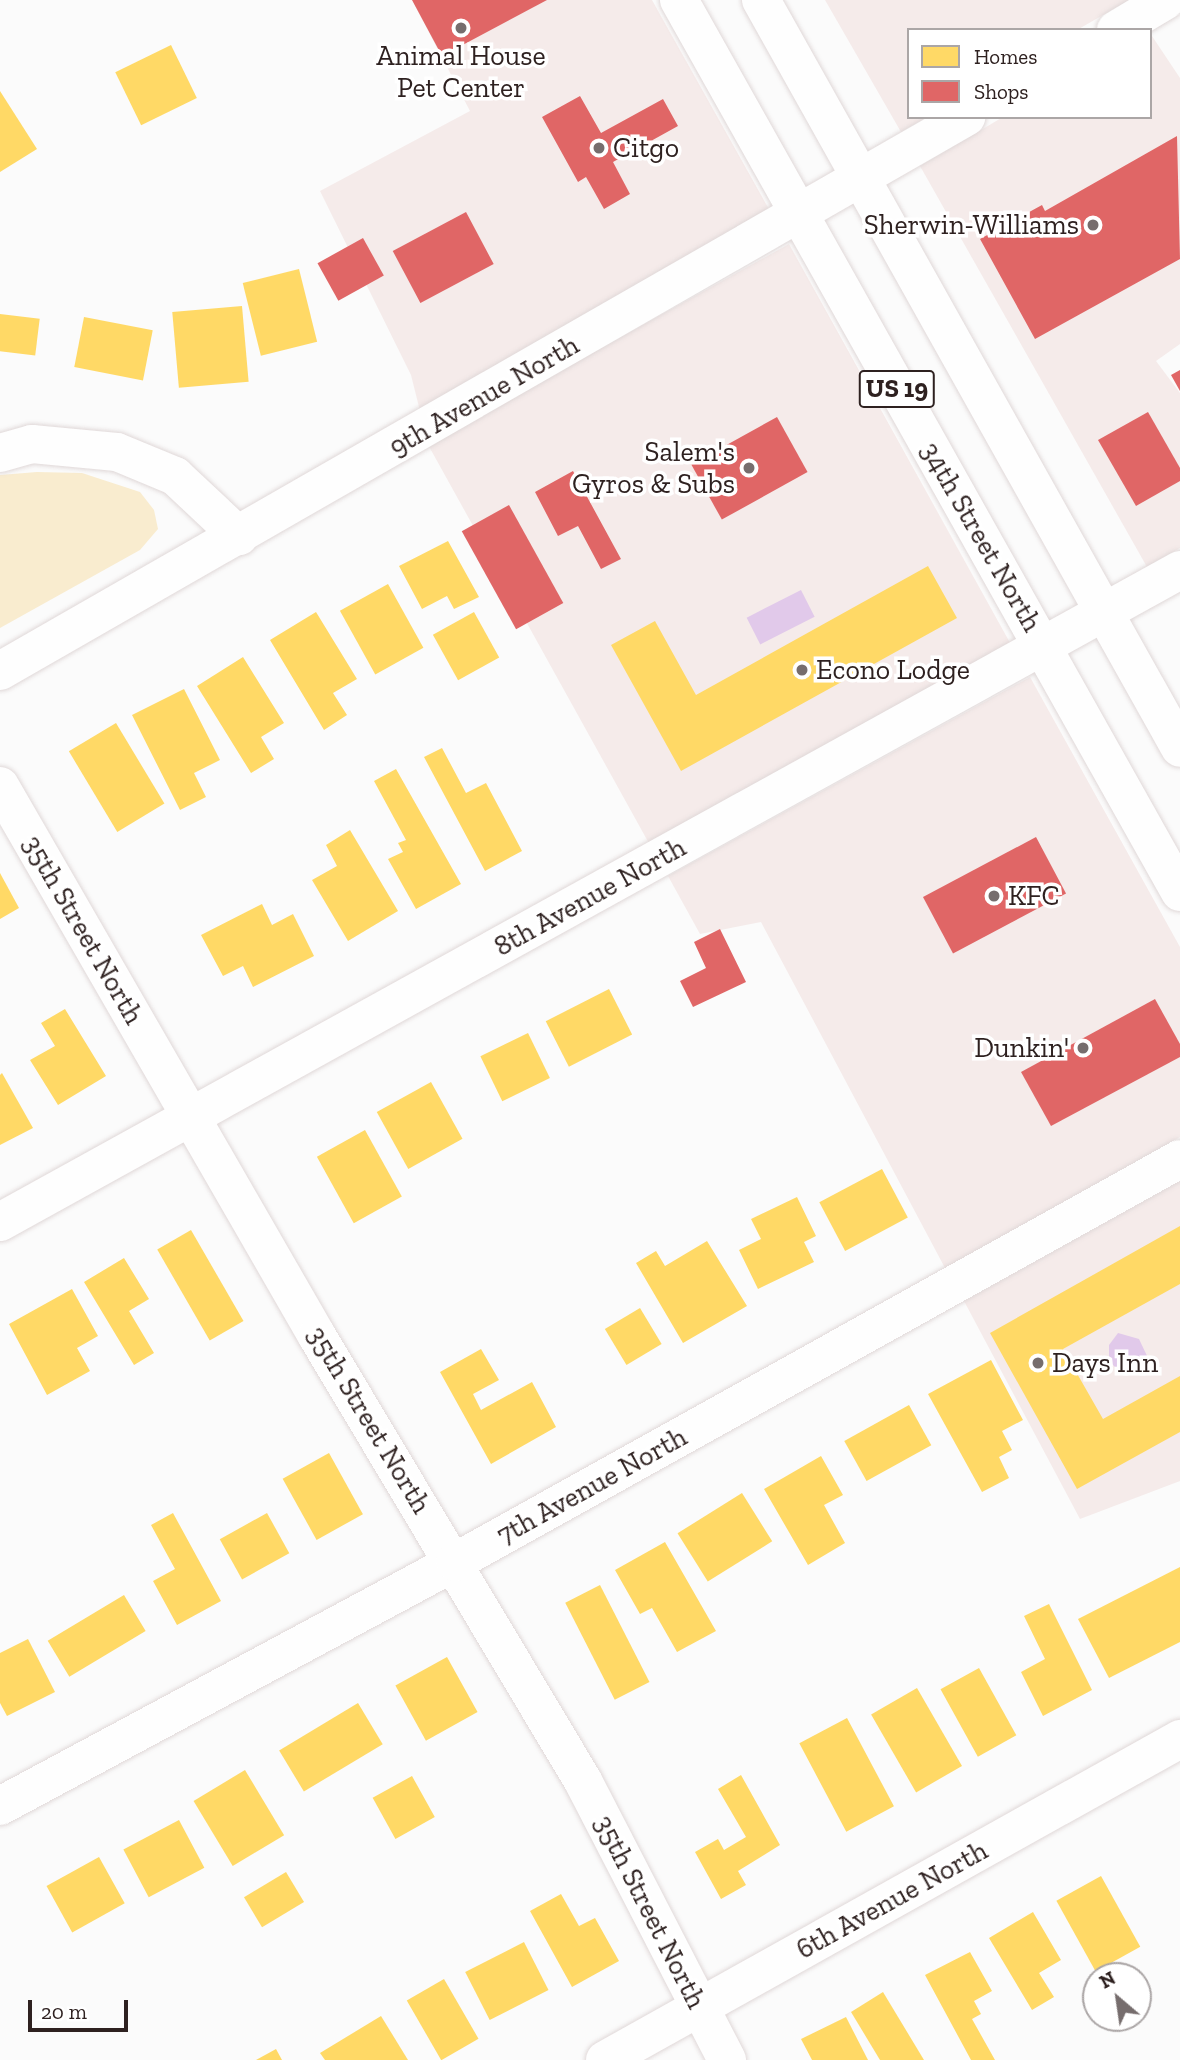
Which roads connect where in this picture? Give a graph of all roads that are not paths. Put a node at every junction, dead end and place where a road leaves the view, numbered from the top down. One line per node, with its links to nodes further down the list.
1 (679, 0): 7 (main road, 34th Street North / US 19)
2 (761, 0): 6 (main road, US 19)
3 (1166, 0): 4 (main road)
4 (1119, 28)
5 (962, 119): 6 (main road, 9th Avenue North)
6 (862, 178): 7 (main road, 9th Avenue North); 11 (main road, US 19)
7 (800, 216): 9 (main road, 9th Avenue North); 12 (main road, 34th Street North / US 19)
8 (0, 453): 9 (main road)
9 (239, 536): 13 (main road, 9th Avenue North)
10 (1180, 570): 11 (main road, 8th Avenue North)
11 (1104, 613): 12 (main road, 8th Avenue North); 14 (main road, US 19)
12 (1044, 648): 16 (main road, 34th Street North / US 19); 17 (main road, 8th Avenue North)
13 (0, 671)
14 (1180, 748)
15 (0, 786): 17 (main road, 35th Street North)
16 (1180, 892)
17 (191, 1116): 19 (main road, 8th Avenue North); 20 (main road, 35th Street North)
18 (1180, 1159): 20 (main road, 7th Avenue North)
19 (0, 1222)
20 (455, 1562): 22 (main road, 7th Avenue North); 23 (main road, 35th Street North)
21 (1180, 1739): 23 (main road, 6th Avenue North)
22 (0, 1805)
23 (699, 2008): 24 (main road, 6th Avenue North); 25 (main road, 35th Street North)
24 (605, 2060)
25 (727, 2060)

